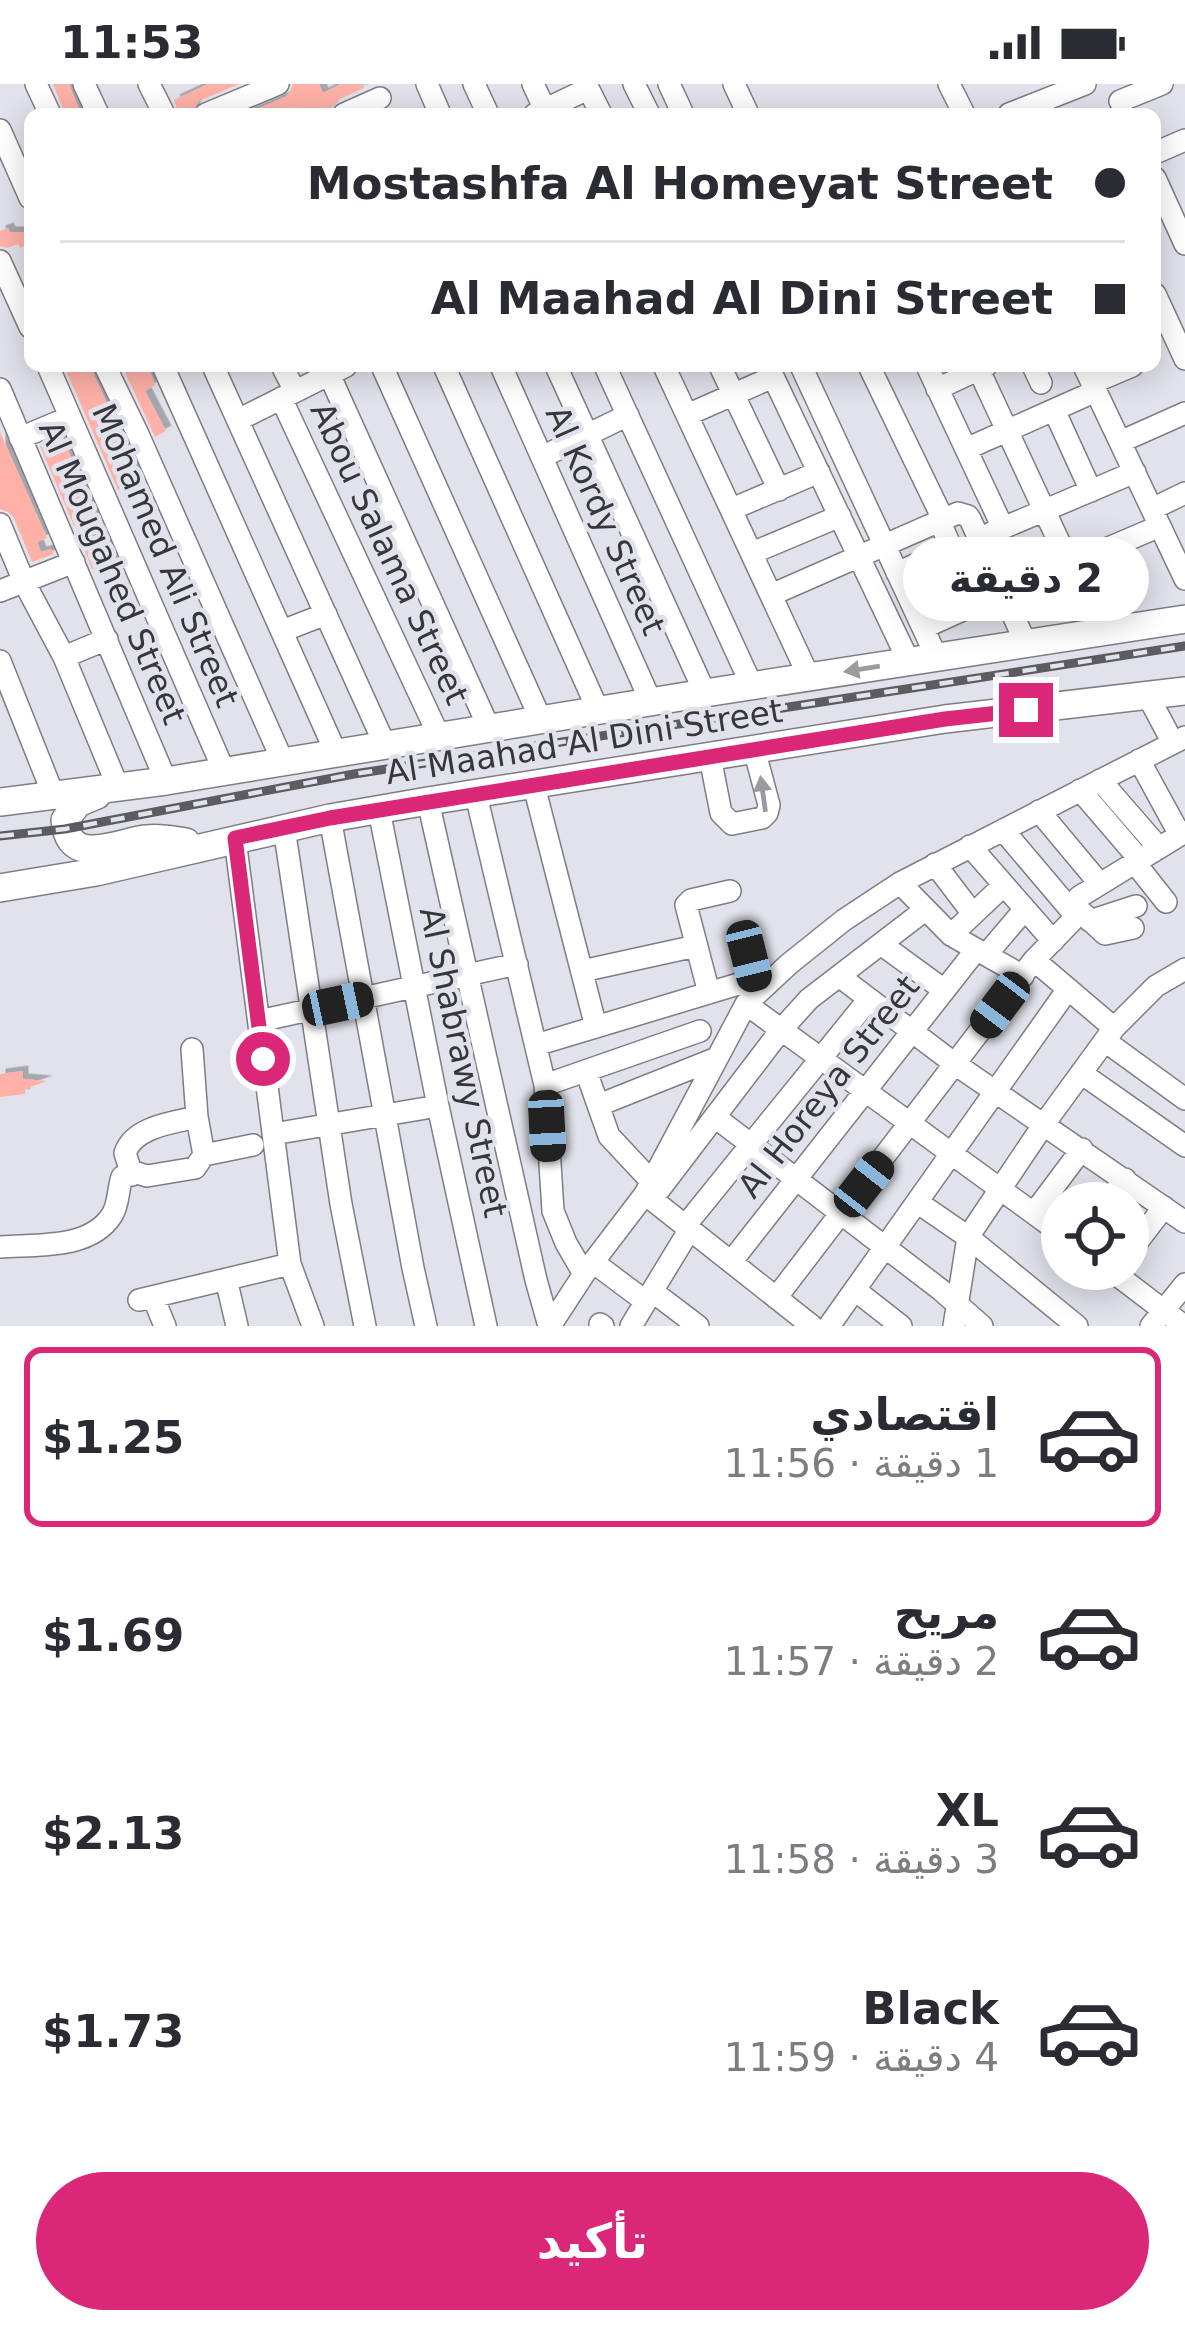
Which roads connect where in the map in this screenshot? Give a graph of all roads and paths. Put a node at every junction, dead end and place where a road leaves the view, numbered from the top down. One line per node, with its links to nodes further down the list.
1 (278, 84): 5 (street)
2 (1162, 84): 6 (street)
3 (588, 86): 7 (street)
4 (1074, 93): 8 (street)
5 (228, 100)
6 (1119, 100)
7 (549, 108)
8 (1028, 108)
9 (0, 130): 10 (street)
10 (24, 184)
11 (1178, 210): 12 (street)
12 (1185, 244)
13 (0, 261): 15 (street)
14 (1161, 307): 16 (street)
15 (24, 314)
16 (1182, 352)
17 (51, 372): 47 (street, Mohamed Ali Street)
18 (108, 372): 108 (street)
19 (167, 372): 85 (street)
20 (217, 372): 48 (street)
21 (284, 372): 42 (street, Abou Salama Street)
22 (333, 372): 42 (street)
23 (338, 372): 100 (street)
24 (385, 372): 99 (street)
25 (447, 372): 98 (street)
26 (504, 372): 54 (street, Al Kordy Street)
27 (559, 372): 50 (street)
28 (608, 372): 45 (street)
29 (667, 372): 46 (street)
30 (723, 372): 41 (street)
31 (769, 372): 41 (street)
32 (771, 372): 55 (street)
33 (804, 372): 68 (street)
34 (872, 372): 64 (street)
35 (930, 372): 40 (street)
36 (971, 372): 40 (street)
37 (983, 372): 49 (street)
38 (1091, 380): 43 (street); 52 (street)
39 (0, 389): 51 (street, Al Mougahed Street)
40 (937, 389): 53 (street)
41 (733, 394): 46 (street); 57 (street)
42 (288, 395): 48 (street); 101 (street, Abou Salama Street)
43 (1054, 410): 49 (street); 58 (street)
44 (1185, 413): 52 (street)
45 (628, 415): 50 (street); 93 (street)
46 (687, 415): 60 (street)
47 (70, 417): 51 (street); 109 (street, Mohamed Ali Street)
48 (238, 420): 82 (street)
49 (1007, 431): 53 (street); 61 (street)
50 (587, 435): 54 (street); 95 (street)
51 (20, 438): 72 (street, Al Mougahed Street)
52 (1120, 442): 56 (street)
53 (966, 449): 66 (street)
54 (542, 457): 97 (street, Al Kordy Street)
55 (819, 472): 57 (street); 62 (street)
56 (1135, 472): 58 (street); 63 (street)
57 (778, 490): 60 (street)
58 (1091, 490): 61 (street)
59 (1185, 493): 63 (street)
60 (732, 509): 70 (street)
61 (1044, 510): 66 (street); 73 (street)
62 (840, 516): 70 (street); 71 (street)
63 (1156, 517): 73 (street); 74 (street)
64 (941, 520): 67 (street); 68 (street); 69 (street)
65 (0, 524): 77 (street)
66 (1003, 528): 67 (street)
67 (979, 538): 79 (street)
68 (884, 545): 71 (street); 75 (street)
69 (952, 548): 75 (street); 76 (street)
70 (752, 553): 80 (street)
71 (859, 556): 80 (street); 90 (street)
72 (74, 562): 77 (street); 87 (street, Al Mougahed Street)
73 (1069, 565): 79 (street); 86 (street)
74 (1182, 565)
75 (897, 573): 81 (street)
76 (965, 577): 81 (street); 84 (street)
77 (24, 582): 78 (street); 89 (street)
78 (0, 591)
79 (1003, 592): 88 (street)
80 (771, 596): 92 (street)
81 (911, 602): 84 (street)
82 (326, 614): 85 (street); 103 (street)
83 (1185, 620): 86 (main road, Al Maahad Al Dini Street)
84 (923, 628): 90 (street)
85 (282, 631): 105 (street)
86 (1101, 632): 88 (main road, Al Maahad Al Dini Street)
87 (106, 639): 89 (street); 110 (street, Al Mougahed Street)
88 (1026, 644): 90 (main road, Al Maahad Al Dini Street)
89 (64, 657): 113 (street)
90 (923, 660): 92 (main road, Al Maahad Al Dini Street, one-way to 92)
91 (0, 661): 114 (street)
92 (808, 677): 93 (main road, Al Maahad Al Dini Street)
93 (752, 686): 95 (main road, Al Maahad Al Dini Street)
94 (1185, 692): 96 (main road, Al Maahad Al Dini Street)
95 (705, 693): 97 (main road, Al Maahad Al Dini Street)
96 (1148, 696): 102 (street); 104 (main road, Al Maahad Al Dini Street)
97 (651, 702): 98 (main road, Al Maahad Al Dini Street)
98 (598, 710): 99 (main road, Al Maahad Al Dini Street)
99 (541, 720): 100 (main road, Al Maahad Al Dini Street)
100 (489, 728): 101 (main road, Al Maahad Al Dini Street)
101 (440, 736): 103 (main road, Al Maahad Al Dini Street)
102 (1180, 744): 107 (street)
103 (386, 745): 105 (main road, Al Maahad Al Dini Street)
104 (754, 749): 106 (main road, Al Maahad Al Dini Street); 106 (street, one-way to 104)
105 (336, 753): 108 (main road, Al Maahad Al Dini Street)
106 (710, 757): 112 (main road, Al Maahad Al Dini Street)
107 (1139, 760): 111 (street); 123 (street)
108 (283, 762): 109 (main road, Al Maahad Al Dini Street)
109 (224, 771): 110 (main road, Al Maahad Al Dini Street)
110 (166, 781): 113 (main road, Al Maahad Al Dini Street)
111 (1090, 785): 119 (street); 127 (street)
112 (533, 786): 115 (main road, Al Maahad Al Dini Street); 150 (street)
113 (118, 787): 114 (main road, Al Maahad Al Dini Street); 125 (main road)
114 (53, 794): 117 (main road, Al Maahad Al Dini Street)
115 (476, 795): 116 (main road, Al Maahad Al Dini Street); 146 (street)
116 (428, 801): 118 (main road, Al Maahad Al Dini Street); 151 (street)
117 (0, 802)
118 (379, 810): 120 (main road, Al Maahad Al Dini Street); 154 (street, Al Shabrawy Street)
119 (1039, 811): 122 (street); 130 (street)
120 (330, 818): 121 (main road, Al Maahad Al Dini Street); 159 (street)
121 (284, 828): 124 (main road, Al Maahad Al Dini Street); 161 (street)
122 (1003, 830): 126 (street); 138 (street)
123 (1183, 834): 127 (street)
124 (235, 838): 125 (main road, Al Maahad Al Dini Street); 162 (street)
125 (202, 846): 132 (main road, Al Maahad Al Dini Street)
126 (970, 846): 128 (street); 131 (street)
127 (1145, 857): 130 (street); 134 (street)
128 (935, 865): 129 (street); 137 (street)
129 (900, 883): 136 (street); 157 (street)
130 (1100, 884): 138 (street)
131 (1004, 885): 135 (street); 137 (street)
132 (0, 888)
133 (730, 891): 143 (street)
134 (1166, 902)
135 (1025, 909): 141 (street); 144 (street, Al Horeya Street)
136 (925, 910): 140 (street); 142 (street)
137 (974, 914): 140 (street)
138 (1080, 914): 139 (street); 141 (street)
139 (1134, 917)
140 (951, 935): 144 (street)
141 (1053, 940): 149 (street)
142 (881, 944): 152 (street); 156 (street)
143 (695, 946): 150 (street); 158 (street)
144 (981, 952): 149 (street); 156 (street, Al Horeya Street)
145 (749, 956): 157 (street)
146 (517, 964): 151 (street); 168 (street)
147 (1144, 966): 153 (street)
148 (1180, 966): 153 (street)
149 (1028, 968): 155 (street); 173 (street)
150 (582, 971): 163 (street)
151 (466, 975): 154 (street); 195 (street)
152 (839, 976): 160 (street); 164 (street)
153 (1156, 986): 167 (street)
154 (414, 987): 159 (street); 180 (street, Al Shabrawy Street)
155 (1068, 989): 167 (street); 177 (street)
156 (944, 990): 166 (street, Al Horeya Street)
157 (753, 992): 158 (street); 164 (street); 172 (street)
158 (698, 996): 163 (street); 165 (street)
159 (364, 998): 161 (street); 182 (street)
160 (869, 999): 166 (street); 171 (street)
161 (312, 1010): 162 (street); 187 (street)
162 (259, 1021): 188 (street)
163 (606, 1024): 168 (street); 170 (street)
164 (781, 1030): 171 (street); 184 (street)
165 (700, 1031): 170 (street); 172 (street)
166 (912, 1032): 173 (street); 178 (street, Al Horeya Street)
167 (1109, 1034): 175 (street); 179 (street)
168 (536, 1045): 176 (street)
169 (192, 1049): 183 (street)
170 (625, 1057): 174 (street)
171 (820, 1059): 178 (street); 189 (street)
172 (714, 1060): 181 (street); 201 (street)
173 (955, 1064): 177 (street); 185 (street)
174 (586, 1071): 176 (street); 181 (street)
175 (1081, 1073): 186 (street); 190 (street)
176 (545, 1085): 194 (street)
177 (996, 1091): 186 (street); 193 (street)
178 (864, 1092): 185 (street); 198 (street, Al Horeya Street)
179 (1185, 1099)
180 (438, 1106): 182 (street); 229 (street, Al Shabrawy Street)
181 (598, 1106): 201 (street)
182 (385, 1115): 187 (street); 228 (street)
183 (197, 1117): 192 (street); 196 (street)
184 (715, 1117): 189 (street); 201 (street)
185 (909, 1124): 193 (street); 205 (street)
186 (1044, 1124): 191 (street); 200 (street)
187 (329, 1125): 188 (street); 227 (street)
188 (263, 1140): 192 (street); 214 (street)
189 (751, 1145): 198 (street); 209 (street)
190 (1185, 1146)
191 (1082, 1150): 197 (street); 204 (street)
192 (204, 1154): 196 (street)
193 (952, 1154): 200 (street); 202 (street)
194 (549, 1166): 195 (street); 215 (street)
195 (511, 1171): 230 (street)
196 (132, 1174): 211 (street)
197 (1125, 1179): 199 (street); 203 (street)
198 (796, 1180): 205 (street); 213 (street, Al Horeya Street)
199 (1123, 1182)
200 (1000, 1189): 204 (street); 210 (street)
201 (650, 1192): 209 (street); 215 (street)
202 (917, 1202): 210 (street); 212 (street)
203 (1164, 1207): 207 (street); 208 (street)
204 (1034, 1213): 206 (street)
205 (841, 1214): 212 (street); 221 (street)
206 (1041, 1218)
207 (1185, 1222)
208 (1149, 1227)
209 (687, 1228): 213 (street); 220 (street)
210 (968, 1237): 222 (street); 237 (street)
211 (0, 1247)
212 (885, 1247): 218 (street); 222 (street)
213 (731, 1262): 221 (street)
214 (290, 1264): 216 (street); 226 (street)
215 (588, 1268): 220 (street); 230 (street)
216 (226, 1280): 224 (street); 225 (street)
217 (1185, 1284): 223 (street)
218 (855, 1290): 234 (street); 235 (street)
219 (1131, 1290): 223 (street)
220 (649, 1296): 231 (street); 232 (street)
221 (776, 1298): 233 (street)
222 (956, 1316): 236 (street)
223 (1157, 1318): 238 (street)
224 (165, 1326)
225 (237, 1326)
226 (313, 1326)
227 (365, 1326)
228 (426, 1326)
229 (486, 1326)
230 (549, 1326)
231 (631, 1326)
232 (698, 1326)
233 (812, 1326)
234 (829, 1326)
235 (901, 1326)
236 (982, 1326)
237 (1077, 1326)
238 (1184, 1326)

